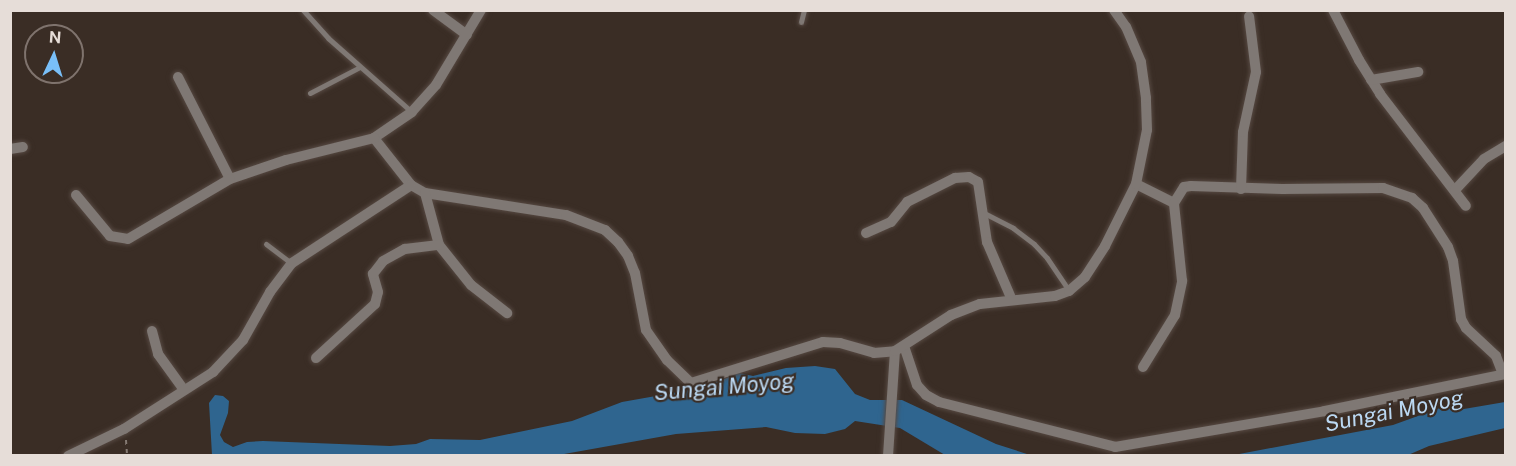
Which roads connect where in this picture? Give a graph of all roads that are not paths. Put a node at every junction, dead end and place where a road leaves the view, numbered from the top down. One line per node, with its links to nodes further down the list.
1 (303, 10): 10 (lane)
2 (433, 10): 9 (street)
3 (481, 10): 9 (street)
4 (804, 10): 8 (lane)
5 (1114, 10): 21 (street)
6 (1333, 10): 13 (street)
7 (1249, 16): 23 (street)
8 (801, 22)
9 (467, 35): 15 (street)
10 (360, 67): 14 (lane); 15 (lane)
11 (1418, 72): 13 (street)
12 (178, 77): 20 (street)
13 (1371, 80): 24 (street)
14 (310, 93)
15 (412, 112): 16 (street)
16 (374, 138): 20 (street); 22 (street)
17 (1506, 146): 24 (street)
18 (23, 147): 19 (street)
19 (10, 149)
20 (230, 179): 26 (street)
21 (1136, 184): 27 (street); 34 (street)
22 (411, 185): 25 (street); 33 (street)
23 (1241, 189): 27 (street); 41 (street)
24 (1455, 190): 28 (street)
25 (425, 193): 32 (street); 38 (street)
26 (76, 195)
27 (1174, 203): 40 (street)
28 (1466, 206)
29 (982, 212): 30 (street); 34 (lane); 35 (street)
30 (866, 233)
31 (266, 244): 33 (lane)
32 (439, 245): 36 (street); 39 (street)
33 (292, 263): 42 (street)
34 (1069, 291): 35 (street)
35 (1012, 300): 38 (street)
36 (507, 313)
37 (152, 331): 42 (street)
38 (899, 349): 41 (street); 44 (street)
39 (316, 358)
40 (1143, 367)
41 (1504, 374)
42 (184, 390): 43 (street)
43 (68, 456)
44 (888, 456)

